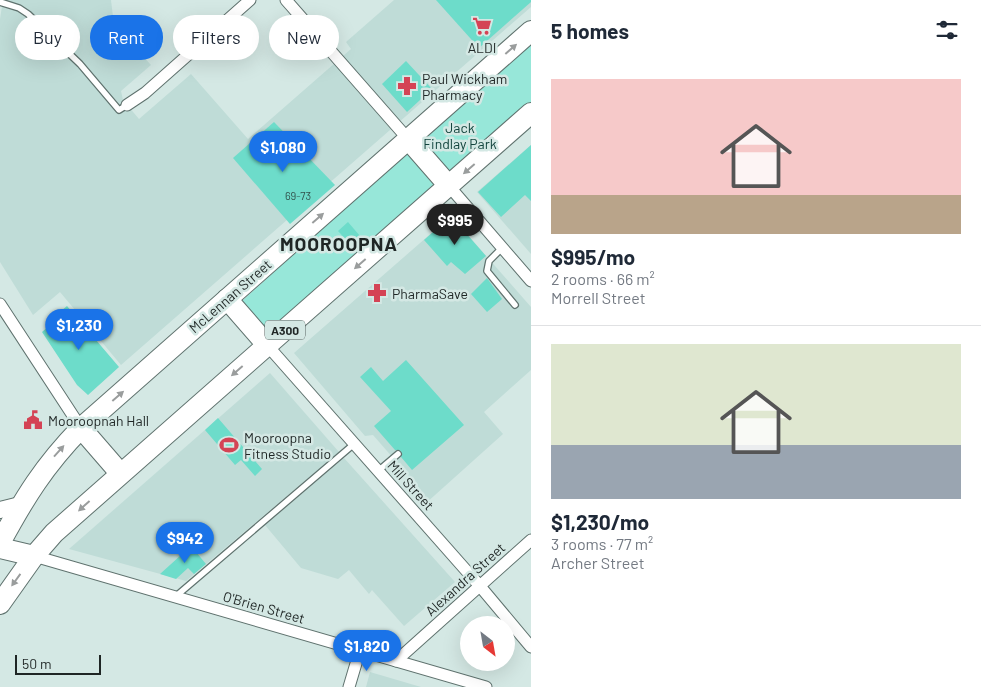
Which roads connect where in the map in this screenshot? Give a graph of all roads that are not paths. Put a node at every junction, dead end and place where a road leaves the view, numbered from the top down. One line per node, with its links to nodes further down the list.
1 (250, 0): 5 (street)
2 (286, 0): 7 (street)
3 (0, 2): 5 (lane)
4 (531, 31): 7 (highway, McLennan Street, one-way to 4)
5 (127, 105)
6 (531, 113): 8 (highway, A300, one-way to 8)
7 (408, 139): 8 (highway); 11 (highway, McLennan Street, one-way to 7)
8 (449, 186): 9 (street); 14 (highway, A300, one-way to 14)
9 (502, 248): 10 (street); 13 (lane)
10 (531, 281)
11 (226, 299): 14 (highway); 15 (highway, McLennan Street, one-way to 11)
12 (0, 304): 15 (street)
13 (515, 305)
14 (266, 346): 16 (street, Mill Street); 19 (highway, A300, one-way to 19)
15 (81, 428): 19 (highway); 20 (highway, McLennan Street, one-way to 15)
16 (354, 444): 18 (street, Mill Street); 27 (lane)
17 (398, 454): 18 (lane)
18 (378, 471): 26 (street, Mill Street)
19 (120, 473): 25 (highway, A300, one-way to 25)
20 (20, 505): 21 (street); 23 (highway, McLennan Street)
21 (0, 510)
22 (531, 540): 26 (street, Alexandra Street)
23 (0, 544)
24 (0, 548): 25 (highway)
25 (34, 556): 27 (street, O'Brien Street); 28 (highway, A300, one-way to 28)
26 (479, 585): 29 (street, Mill Street); 31 (street, Alexandra Street)
27 (176, 597): 30 (street, O'Brien Street)
28 (0, 604)
29 (531, 647)
30 (360, 650): 31 (street, O'Brien Street); 32 (street)
31 (396, 661): 33 (street, O'Brien Street)
32 (349, 687)
33 (486, 687)

